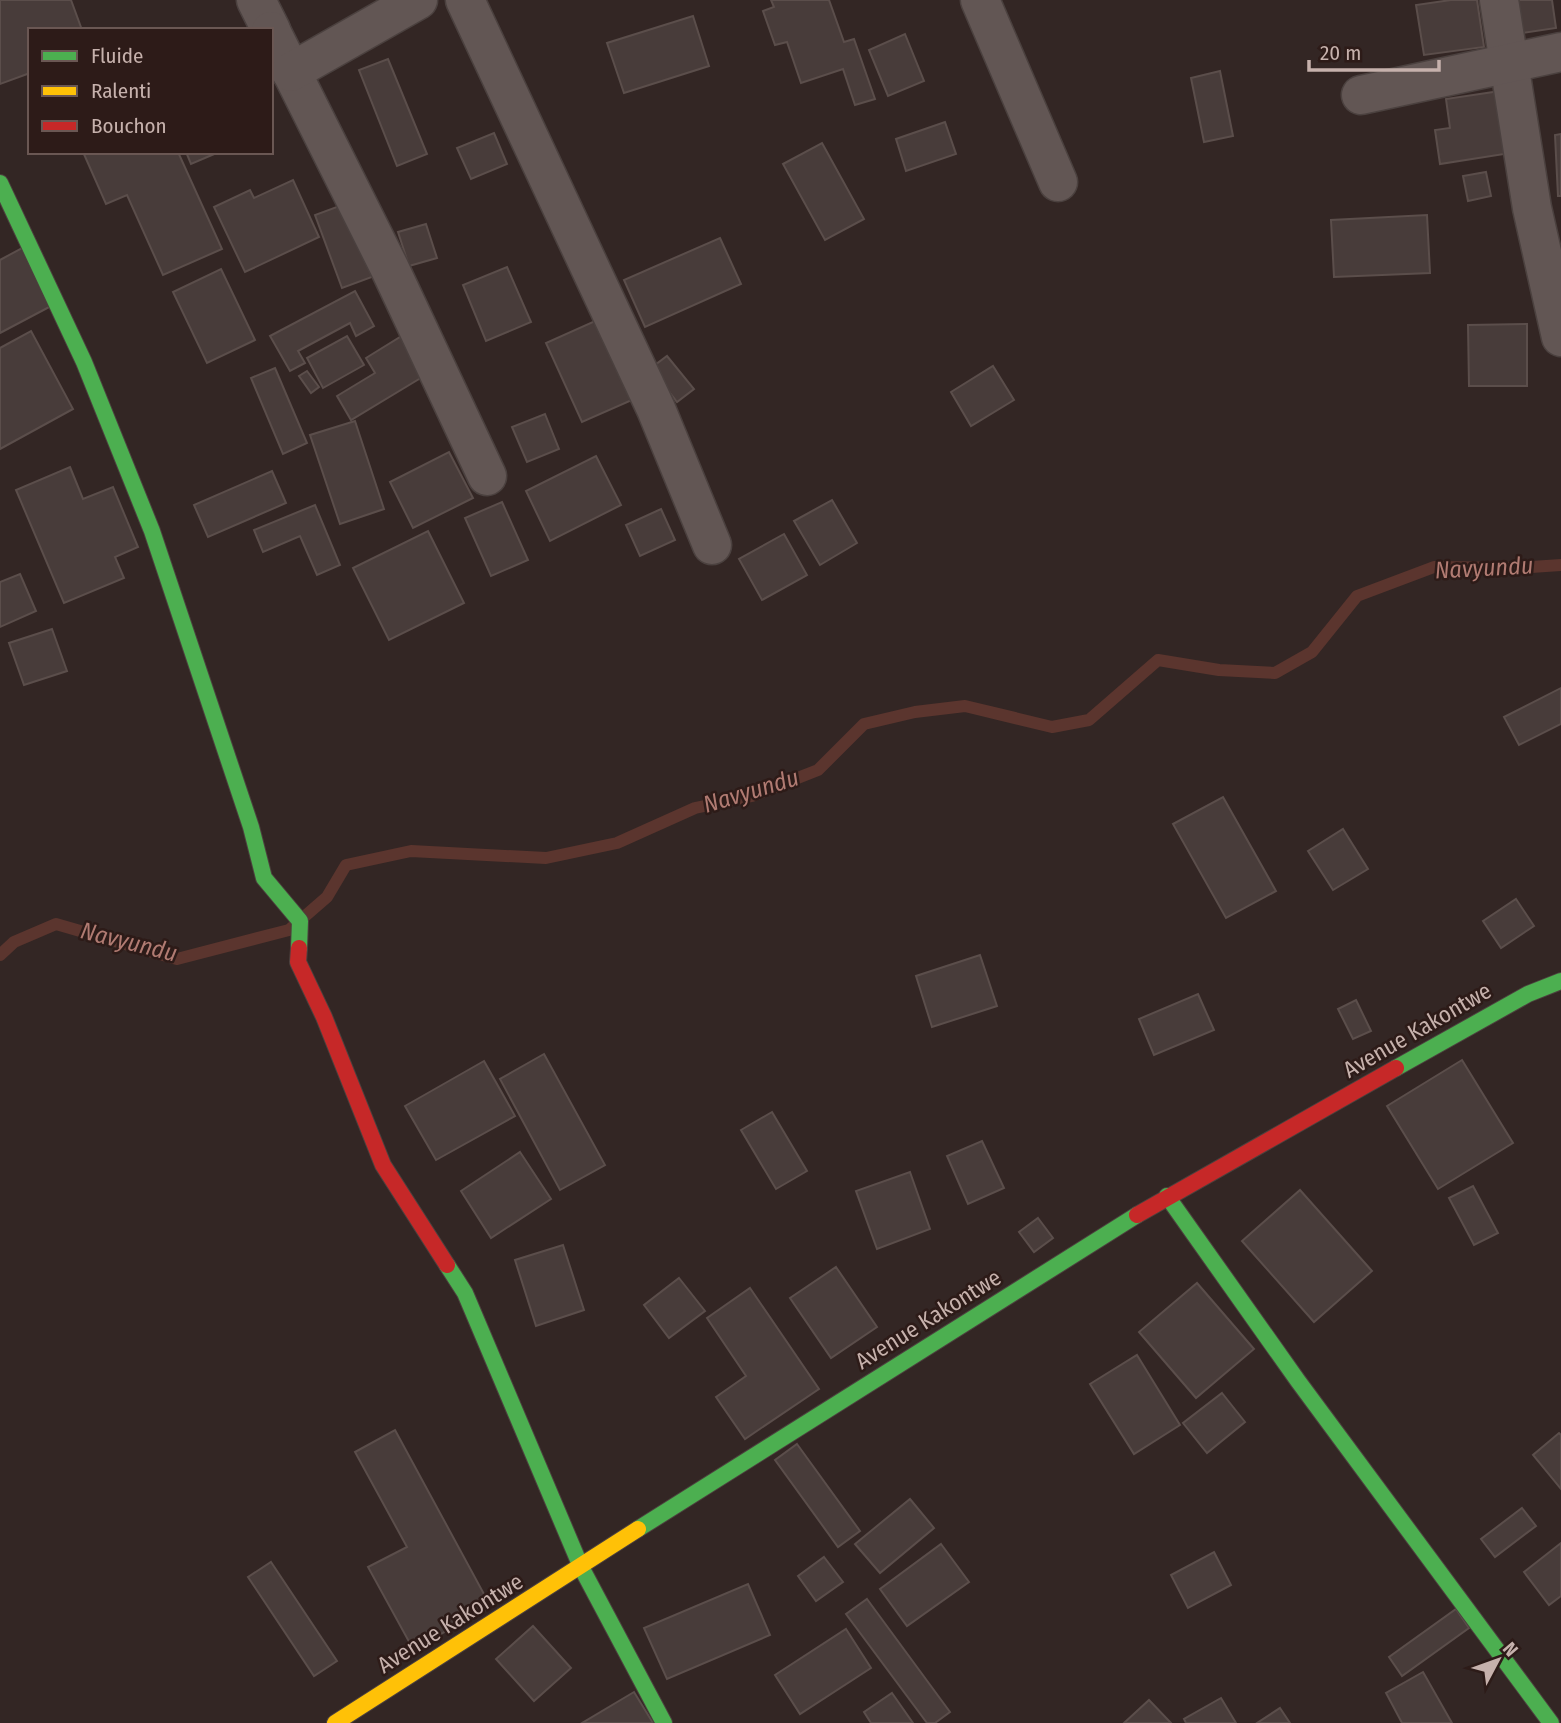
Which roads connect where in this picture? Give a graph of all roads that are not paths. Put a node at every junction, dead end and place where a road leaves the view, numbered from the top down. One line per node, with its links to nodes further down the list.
1 (256, 0): 6 (street)
2 (418, 0): 10 (street)
3 (465, 0): 16 (street)
4 (979, 0): 12 (street)
5 (1499, 0): 9 (street)
6 (270, 28)
7 (273, 34): 10 (street)
8 (1561, 52): 9 (street)
9 (1512, 64): 11 (street); 14 (street)
10 (291, 72): 15 (street)
11 (1361, 95)
12 (1058, 182)
13 (0, 183): 19 (street)
14 (1561, 337)
15 (487, 476)
16 (712, 545)
17 (1561, 981): 18 (street, Avenue Kakontwe)
18 (1167, 1196): 19 (street, Avenue Kakontwe); 22 (street)
19 (581, 1567): 20 (street, Avenue Kakontwe); 21 (street)
20 (335, 1723)
21 (664, 1723)
22 (1551, 1723)

